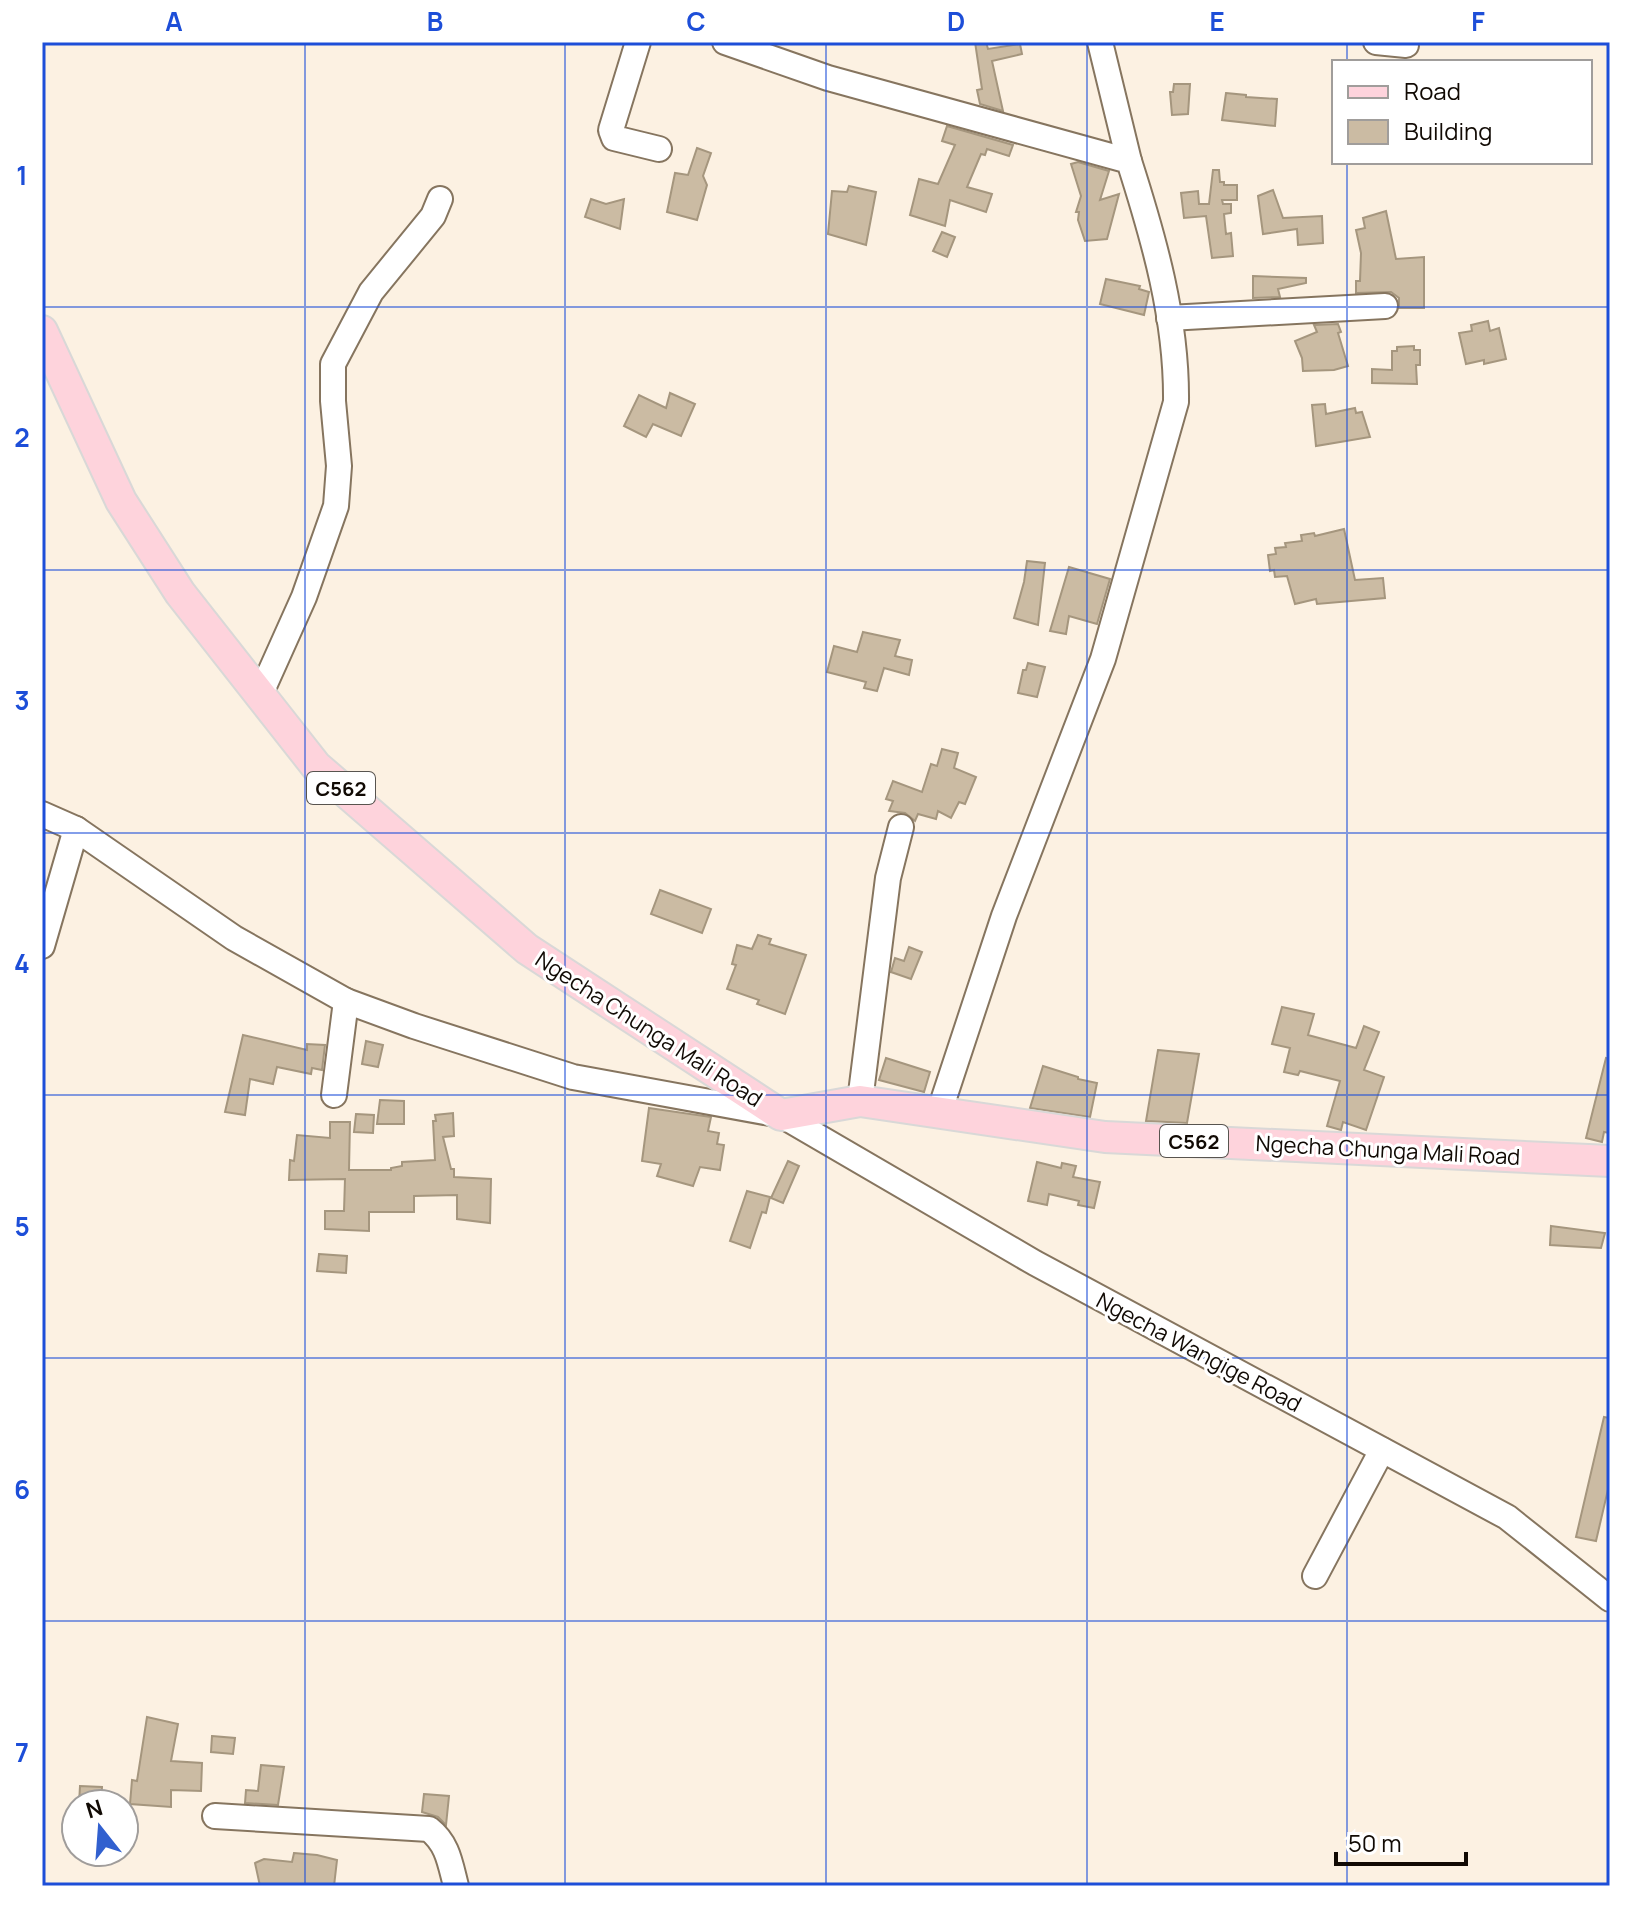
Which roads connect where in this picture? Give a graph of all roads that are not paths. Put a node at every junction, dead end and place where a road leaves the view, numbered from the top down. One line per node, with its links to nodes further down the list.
1 (638, 42): 7 (street)
2 (725, 42): 6 (street)
3 (1100, 42): 8 (street)
4 (1376, 42): 5 (street)
5 (1406, 45)
6 (781, 51): 8 (street)
7 (659, 149)
8 (1129, 161): 11 (street)
9 (440, 199): 13 (street)
10 (1385, 306): 11 (street)
11 (1169, 318): 21 (street)
12 (42, 331): 13 (main road, Ngecha Chunga Mali Road / C562)
13 (260, 695): 22 (main road, Ngecha Chunga Mali Road / C562)
14 (42, 814): 16 (street, Ngecha Wangige Road)
15 (901, 827): 20 (street)
16 (76, 829): 17 (street); 18 (street, Ngecha Wangige Road)
17 (42, 946)
18 (346, 1001): 19 (street); 22 (street, Ngecha Wangige Road)
19 (334, 1095)
20 (860, 1101): 21 (main road, Ngecha Chunga Mali Road / C562); 22 (main road, Ngecha Chunga Mali Road / C562)
21 (939, 1113): 23 (main road, Ngecha Chunga Mali Road / C562)
22 (781, 1115): 24 (street, Ngecha Wangige Road)
23 (1610, 1161)
24 (1382, 1450): 25 (street); 26 (street, Ngecha Wangige Road)
25 (1315, 1576)
26 (1610, 1599)
27 (215, 1816): 28 (street)
28 (456, 1886)

